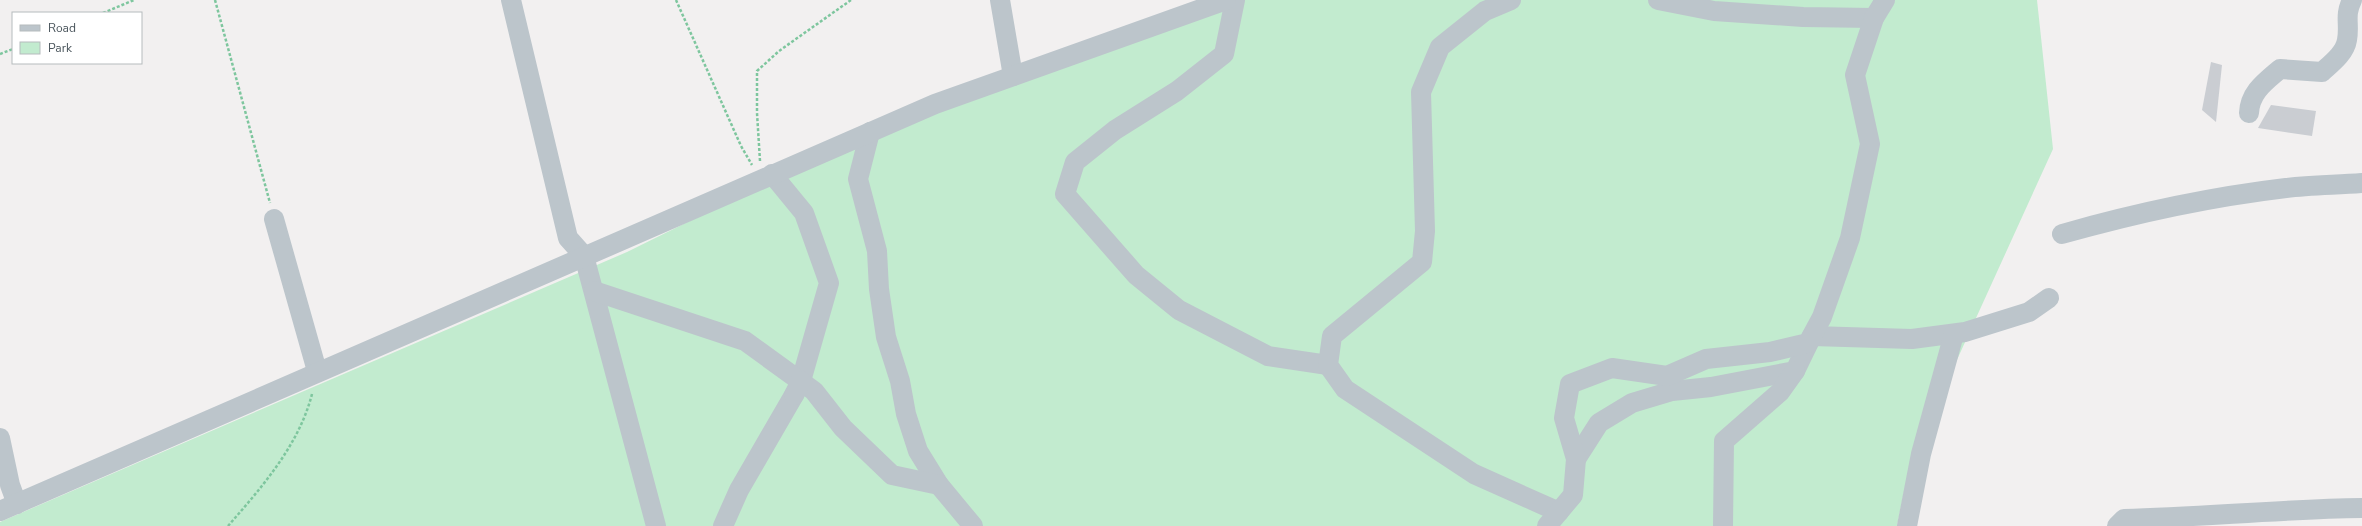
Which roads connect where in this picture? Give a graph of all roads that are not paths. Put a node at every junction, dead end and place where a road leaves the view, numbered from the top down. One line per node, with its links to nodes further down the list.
1 (511, 0): 17 (street)
2 (1000, 0): 10 (street)
3 (1226, 0): 10 (street)
4 (1235, 0): 22 (street)
5 (1511, 0): 22 (street)
6 (1658, 0): 9 (street)
7 (1885, 0): 9 (street)
8 (2352, 0): 11 (street)
9 (1874, 18): 21 (street)
10 (1013, 76): 12 (street)
11 (2249, 113)
12 (870, 132): 13 (street); 27 (street)
13 (766, 177): 17 (street); 32 (street)
14 (2362, 183): 16 (street)
15 (274, 219): 23 (street)
16 (2062, 234)
17 (584, 256): 18 (street); 23 (street)
18 (594, 291): 27 (street); 31 (street)
19 (2050, 298): 20 (street)
20 (1954, 334): 21 (street); 35 (street)
21 (1812, 336): 24 (street); 26 (street)
22 (1328, 365): 30 (street)
23 (318, 371): 28 (street)
24 (1795, 371): 26 (street); 34 (street)
25 (0, 438): 28 (street)
26 (1576, 459): 30 (street)
27 (939, 485): 33 (street)
28 (8, 508)
29 (2362, 508): 36 (street)
30 (1553, 519)
31 (656, 526)
32 (723, 526)
33 (972, 526)
34 (1724, 526)
35 (1907, 526)
36 (2117, 526)

